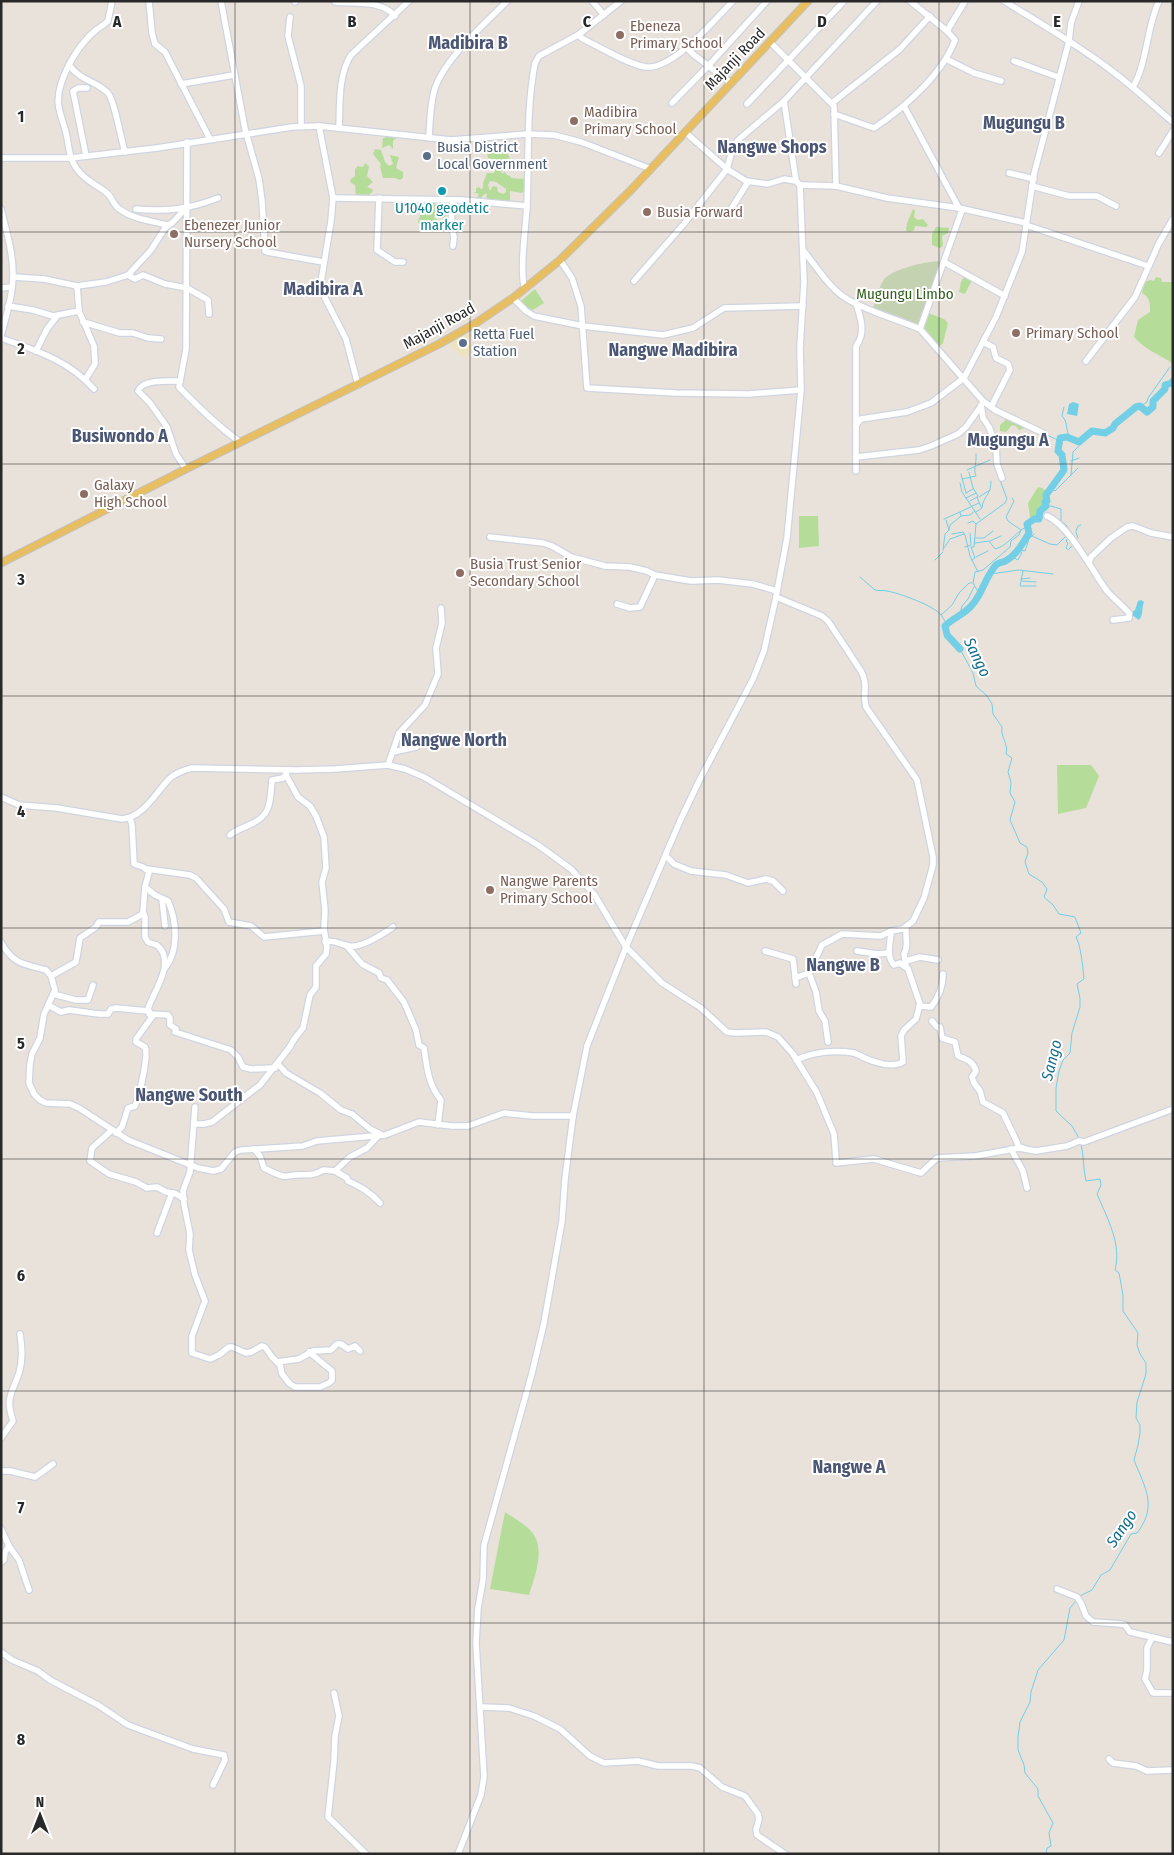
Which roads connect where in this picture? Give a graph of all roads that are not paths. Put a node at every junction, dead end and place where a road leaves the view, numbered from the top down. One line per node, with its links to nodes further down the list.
1 (112, 1): 31 (street)
2 (149, 1): 38 (street)
3 (222, 1): 33 (street)
4 (409, 1): 20 (street)
5 (507, 1): 55 (street)
6 (592, 1): 19 (street)
7 (621, 1): 19 (street)
8 (733, 1): 27 (street)
9 (767, 1): 32 (street)
10 (808, 1): 26 (main road, Majanji Road)
11 (844, 1): 29 (street)
12 (877, 1): 34 (street)
13 (910, 1): 21 (street)
14 (965, 1): 23 (street)
15 (1004, 1): 25 (street)
16 (1079, 1): 25 (street)
17 (1159, 1): 39 (street)
18 (335, 2): 20 (street)
19 (604, 15): 24 (street)
20 (395, 16): 50 (street)
21 (930, 16): 23 (street); 43 (street)
22 (290, 17): 48 (street)
23 (947, 31): 28 (street)
24 (578, 35): 27 (street); 54 (street)
25 (1068, 40): 35 (street); 39 (street)
26 (770, 42): 29 (street); 37 (main road, Majanji Road)
27 (687, 48): 32 (street)
28 (946, 59): 36 (street); 45 (street)
29 (789, 60): 34 (street); 44 (street)
30 (1014, 61): 35 (street)
31 (69, 65): 58 (street); 62 (street)
32 (709, 65): 37 (street); 42 (street)
33 (234, 75): 38 (street); 53 (street)
34 (807, 77): 41 (street); 43 (street)
35 (1058, 77): 66 (street)
36 (1001, 81)
37 (731, 83): 52 (main road, Majanji Road)
38 (181, 84): 56 (street)
39 (1133, 87): 47 (street)
40 (87, 88): 60 (street)
41 (784, 101): 64 (street); 68 (street)
42 (672, 102)
43 (832, 103): 46 (street)
44 (747, 104)
45 (904, 106): 46 (street); 80 (street)
46 (834, 114): 69 (street)
47 (1173, 122)
48 (301, 126): 49 (street); 53 (street)
49 (319, 126): 50 (street); 72 (street)
50 (339, 128): 55 (street)
51 (1173, 131): 59 (street)
52 (685, 132): 63 (main road, Majanji Road); 64 (street)
53 (247, 133): 56 (street); 88 (street)
54 (528, 134): 55 (street); 63 (street); 75 (street)
55 (429, 138)
56 (210, 139): 57 (street)
57 (187, 142): 58 (street); 77 (street)
58 (125, 152): 60 (street)
59 (1159, 153)
60 (86, 156): 62 (street)
61 (1, 158): 62 (street)
62 (71, 158): 84 (street)
63 (650, 169): 87 (main road, Majanji Road)
64 (728, 169): 67 (street); 94 (street)
65 (1009, 173): 66 (street)
66 (1034, 179): 70 (street)
67 (748, 182): 68 (street); 81 (street)
68 (798, 183): 69 (street); 86 (street)
69 (836, 186): 80 (street)
70 (1032, 186): 76 (street); 83 (street)
71 (218, 198): 77 (street)
72 (333, 198): 73 (street); 88 (street)
73 (379, 198): 74 (street); 89 (street)
74 (453, 200): 75 (street); 85 (street)
75 (527, 206): 99 (street)
76 (1116, 206)
77 (186, 208): 79 (street); 84 (street); 98 (street)
78 (1, 209): 93 (street)
79 (136, 209)
80 (961, 209): 83 (street); 90 (street)
81 (728, 214)
82 (1173, 219): 91 (street)
83 (1026, 224): 91 (street); 100 (street)
84 (168, 225): 92 (street)
85 (453, 246)
86 (803, 250): 102 (street); 104 (street)
87 (560, 260): 99 (main road, Majanji Road); 109 (street)
88 (323, 262): 119 (street)
89 (403, 262)
90 (944, 262): 100 (street); 110 (street)
91 (1148, 266): 115 (street)
92 (128, 275): 95 (street); 98 (street)
93 (13, 277): 95 (street); 97 (street)
94 (634, 281)
95 (77, 286): 105 (street)
96 (1, 288): 97 (street)
97 (12, 288): 103 (street)
98 (187, 288): 106 (street); 118 (street)
99 (525, 289): 101 (main road, Majanji Road)
100 (1005, 296): 113 (street)
101 (513, 298): 109 (street); 119 (main road, Majanji Road)
102 (856, 304): 110 (street); 124 (street)
103 (8, 306): 107 (street); 111 (street)
104 (803, 306): 109 (street); 121 (street)
105 (79, 311): 107 (street); 108 (street)
106 (208, 314)
107 (57, 316): 114 (street)
108 (83, 322): 112 (street); 117 (street)
109 (583, 326): 121 (street)
110 (920, 329): 116 (street)
111 (1, 337): 114 (street)
112 (161, 339)
113 (983, 342): 116 (street); 123 (street)
114 (36, 351): 117 (street)
115 (1086, 361)
116 (964, 378): 122 (street); 125 (street)
117 (85, 380): 120 (street)
118 (180, 381): 128 (street); 130 (street)
119 (358, 385): 128 (main road, Majanji Road)
120 (94, 389)
121 (801, 390): 139 (street)
122 (982, 403): 123 (street); 129 (street); 132 (street)
123 (991, 407): 127 (street)
124 (856, 413): 125 (street); 126 (street)
125 (861, 419): 126 (street)
126 (856, 425): 129 (street)
127 (1043, 433)
128 (240, 442): 130 (main road, Majanji Road)
129 (856, 457): 131 (street)
130 (186, 469): 137 (main road, Majanji Road)
131 (856, 471)
132 (1002, 478)
133 (1046, 516): 136 (street)
134 (490, 537): 138 (street)
135 (1173, 537): 136 (street)
136 (1089, 559): 142 (street)
137 (1, 563)
138 (655, 576): 139 (street); 140 (street)
139 (776, 594): 150 (street); 158 (street)
140 (617, 604)
141 (442, 608): 144 (street)
142 (1113, 620)
143 (416, 747): 144 (street)
144 (393, 752): 145 (street)
145 (388, 765): 146 (street); 164 (street)
146 (286, 772): 148 (street); 149 (street); 159 (street)
147 (1, 797): 148 (street)
148 (130, 818): 151 (street)
149 (230, 835)
150 (666, 856): 153 (street); 164 (street)
151 (147, 869): 152 (street); 159 (street)
152 (145, 887): 154 (street); 155 (street)
153 (783, 891)
154 (162, 899): 156 (street); 170 (street)
155 (143, 914): 170 (street); 173 (street)
156 (165, 926)
157 (393, 927): 163 (street)
158 (906, 928): 160 (street); 169 (street)
159 (324, 931): 161 (street)
160 (890, 932): 167 (street); 171 (street)
161 (326, 942): 163 (street); 182 (street)
162 (2, 943): 173 (street)
163 (346, 945): 187 (street)
164 (626, 946): 181 (street); 185 (street)
165 (765, 951): 171 (street)
166 (857, 951): 167 (street)
167 (889, 953): 169 (street)
168 (938, 960): 169 (street)
169 (906, 964): 177 (street)
170 (165, 968): 178 (street)
171 (809, 973): 180 (street)
172 (943, 974): 177 (street)
173 (51, 976): 175 (street)
174 (93, 985): 175 (street)
175 (53, 994): 176 (street)
176 (48, 1006): 178 (street); 188 (street)
177 (919, 1006): 181 (street)
178 (149, 1012): 182 (street); 188 (street)
179 (932, 1021): 190 (street)
180 (828, 1042)
181 (796, 1060): 193 (street)
182 (276, 1066): 186 (street); 189 (street)
183 (195, 1106): 186 (street)
184 (1173, 1109): 191 (street)
185 (573, 1116): 187 (street); 218 (street)
186 (195, 1124): 194 (street)
187 (438, 1125): 189 (street)
188 (114, 1131): 194 (street); 197 (street)
189 (380, 1135): 192 (street); 195 (street)
190 (1016, 1144): 191 (street); 193 (street)
191 (1025, 1148): 193 (street)
192 (254, 1149): 194 (street); 195 (street)
193 (1010, 1150): 196 (street)
194 (190, 1166): 198 (street)
195 (335, 1171): 199 (street)
196 (1027, 1188)
197 (173, 1192): 198 (street); 200 (street)
198 (184, 1199): 204 (street)
199 (380, 1203)
200 (158, 1233)
201 (20, 1334): 205 (street)
202 (360, 1350): 203 (street)
203 (310, 1352): 204 (street); 204 (street)
204 (278, 1362)
205 (1, 1438)
206 (53, 1464): 207 (street)
207 (1, 1471)
208 (1, 1530): 209 (street)
209 (9, 1546): 210 (street); 212 (street)
210 (1, 1562)
211 (1057, 1589): 213 (street)
212 (29, 1590)
213 (1152, 1638): 214 (street); 217 (street)
214 (1173, 1642)
215 (1, 1652): 221 (street)
216 (334, 1693): 222 (street)
217 (1173, 1693)
218 (481, 1707): 223 (street); 224 (street)
219 (1108, 1758): 220 (street)
220 (1173, 1770)
221 (213, 1785)
222 (366, 1854)
223 (458, 1854)
224 (784, 1854)

